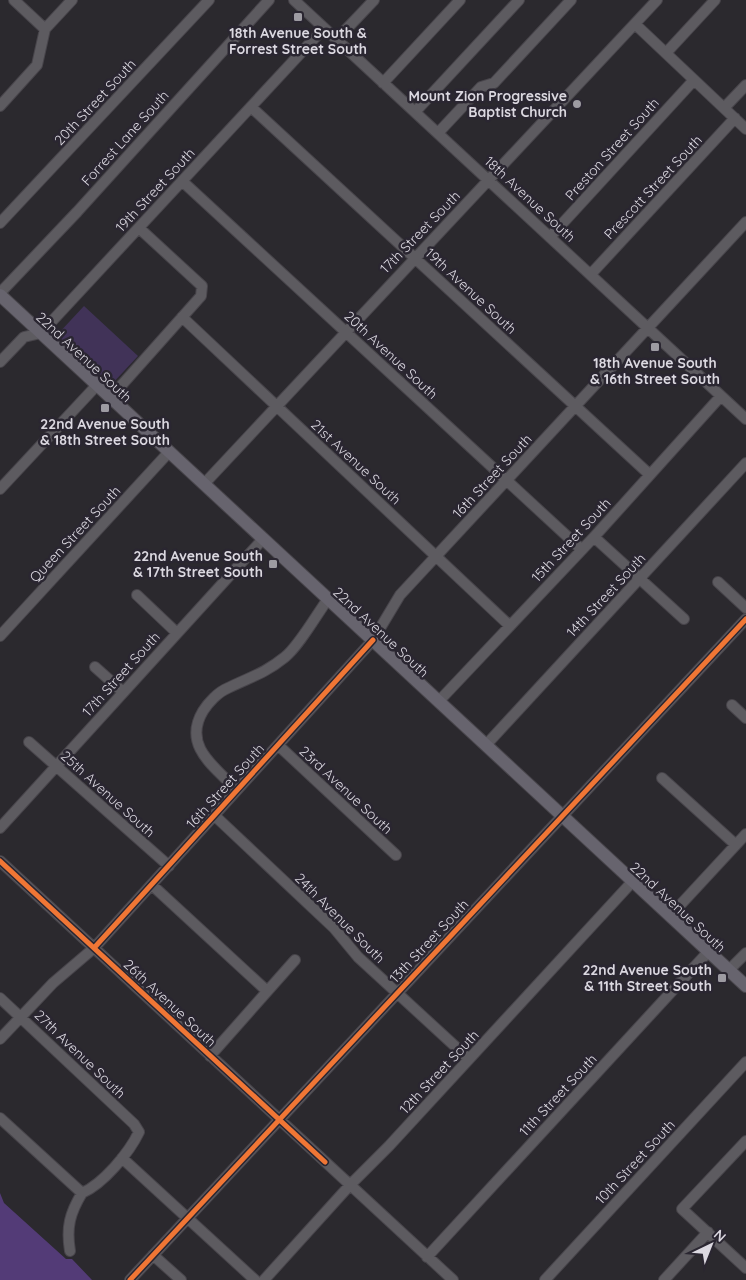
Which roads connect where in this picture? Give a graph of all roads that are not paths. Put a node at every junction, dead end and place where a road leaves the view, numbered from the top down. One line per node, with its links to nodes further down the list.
1 (14, 0): 14 (street)
2 (72, 0): 14 (street)
3 (210, 0): 30 (street, 20th Street South)
4 (269, 0): 35 (street, Forrest Lane South)
5 (294, 0): 13 (street, 18th Avenue South)
6 (374, 0): 15 (street)
7 (460, 0): 18 (street)
8 (519, 0): 23 (street)
9 (571, 0): 26 (street)
10 (657, 0): 12 (street, 17th Street South)
11 (715, 0): 16 (street)
12 (635, 24): 16 (street); 27 (street, 17th Street South)
13 (324, 28): 15 (street, 18th Avenue South); 21 (street, 19th Street South)
14 (45, 29): 20 (street)
15 (337, 39): 18 (street, 18th Avenue South)
16 (666, 53): 17 (street)
17 (694, 80): 22 (street); 32 (street, Preston Street South)
18 (384, 82): 23 (street, 18th Avenue South)
19 (746, 85): 22 (street)
20 (0, 106)
21 (251, 107): 28 (street, 19th Street South); 33 (street, 19th Avenue South)
22 (724, 108): 24 (street)
23 (415, 112): 26 (street, 18th Avenue South)
24 (735, 118): 25 (street); 34 (street, Prescott Street South)
25 (746, 129)
26 (438, 133): 27 (street, 18th Avenue South)
27 (489, 180): 32 (street, 18th Avenue South); 33 (street, 17th Street South)
28 (182, 181): 31 (street, 19th Street South); 38 (street, 20th Avenue South)
29 (746, 222): 37 (street, 16th Street South)
30 (0, 223)
31 (139, 228): 36 (street); 39 (street, 19th Street South)
32 (550, 236): 34 (street, 18th Avenue South)
33 (414, 257): 38 (street, 17th Street South); 45 (street, 19th Avenue South)
34 (591, 274): 37 (street, 18th Avenue South)
35 (0, 294): 39 (main road, 22nd Avenue South)
36 (182, 317): 43 (street); 44 (street, 21st Avenue South)
37 (648, 327): 42 (street, 18th Avenue South); 45 (street, 16th Street South)
38 (345, 331): 44 (street, 17th Street South); 50 (street, 20th Avenue South)
39 (41, 333): 40 (street, 19th Street South); 41 (main road, 22nd Avenue South)
40 (0, 362)
41 (97, 385): 43 (main road, 22nd Avenue South); 52 (street)
42 (721, 396): 46 (street, 18th Avenue South); 49 (street, 15th Street South)
43 (111, 397): 47 (main road, 22nd Avenue South)
44 (276, 406): 51 (street, 17th Street South); 56 (street, 21st Avenue South)
45 (576, 407): 49 (street, 19th Avenue South); 50 (street, 16th Street South)
46 (746, 418)
47 (169, 452): 51 (main road, 22nd Avenue South); 66 (street, Queen Street South)
48 (746, 463): 57 (street, 14th Street South)
49 (649, 474): 53 (street, 15th Street South)
50 (506, 481): 55 (street, 20th Avenue South); 56 (street, 16th Street South)
51 (204, 484): 54 (main road, 22nd Avenue South)
52 (0, 489)
53 (594, 536): 55 (street, 15th Street South); 57 (street)
54 (263, 539): 60 (main road, 22nd Avenue South); 65 (street, 17th Street South)
55 (581, 549): 64 (street, 15th Street South)
56 (437, 556): 64 (street, 21st Avenue South); 67 (street, 16th Street South)
57 (640, 579): 62 (street); 74 (street, 14th Street South)
58 (718, 582): 61 (street)
59 (136, 595): 65 (street)
60 (328, 599): 67 (main road, 22nd Avenue South); 78 (street)
61 (746, 608)
62 (684, 618)
63 (746, 619): 79 (street, 13th Street South)
64 (510, 626): 70 (street, 15th Street South)
65 (177, 633): 69 (street, 17th Street South)
66 (0, 636)
67 (373, 640): 70 (main road, 22nd Avenue South); 75 (street, 16th Street South)
68 (95, 667): 69 (street)
69 (123, 692): 76 (street, 17th Street South)
70 (439, 701): 74 (main road, 22nd Avenue South)
71 (732, 705): 72 (street)
72 (746, 718)
73 (29, 742): 76 (street, 25th Avenue South)
74 (486, 745): 79 (main road, 22nd Avenue South)
75 (278, 746): 78 (street, 16th Street South); 84 (street, 23rd Avenue South)
76 (56, 766): 81 (street, 17th Street South); 86 (street, 25th Avenue South)
77 (662, 778): 83 (street)
78 (238, 790): 80 (street, 16th Street South)
79 (562, 815): 87 (main road, 22nd Avenue South); 97 (street, 13th Street South)
80 (214, 816): 86 (street, 16th Street South); 97 (street, 24th Avenue South)
81 (0, 828)
82 (746, 834): 83 (street)
83 (736, 845): 89 (street)
84 (396, 855)
85 (0, 861): 90 (street, 26th Avenue South)
86 (168, 866): 88 (street, 16th Street South)
87 (633, 881): 89 (main road, 22nd Avenue South); 102 (street, 12th Street South)
88 (152, 884): 90 (street, 16th Street South); 96 (street)
89 (670, 916): 91 (main road, 22nd Avenue South)
90 (94, 948): 99 (street, 16th Street South); 101 (street, 26th Avenue South)
91 (709, 951): 94 (main road, 22nd Avenue South); 114 (street, 11th Street South)
92 (746, 953): 94 (street)
93 (295, 960): 96 (street)
94 (729, 970): 95 (main road, 22nd Avenue South)
95 (746, 986)
96 (267, 991): 101 (street)
97 (396, 992): 102 (street, 24th Avenue South); 105 (street, 13th Street South)
98 (0, 998): 99 (street, 27th Avenue South)
99 (21, 1016): 100 (street, 16th Street South); 107 (street, 27th Avenue South)
100 (0, 1039)
101 (210, 1056): 105 (street, 26th Avenue South)
102 (469, 1059): 108 (street, 12th Street South)
103 (746, 1062): 121 (street, 10th Street South)
104 (0, 1118): 109 (street)
105 (278, 1119): 108 (street, 26th Avenue South); 110 (street, 13th Street South)
106 (746, 1141): 111 (street)
107 (122, 1158): 109 (street); 110 (street)
108 (350, 1185): 114 (street, 26th Avenue South); 119 (street, 12th Street South)
109 (82, 1193): 112 (street)
110 (187, 1218): 113 (street, 13th Street South); 118 (street)
111 (708, 1232): 115 (street); 122 (street)
112 (70, 1250)
113 (154, 1255): 116 (street, 13th Street South); 117 (street)
114 (427, 1257): 120 (street, 26th Avenue South)
115 (746, 1268)
116 (130, 1280)
117 (180, 1280)
118 (255, 1280)
119 (264, 1280)
120 (453, 1280)
121 (544, 1280)
122 (664, 1280)

